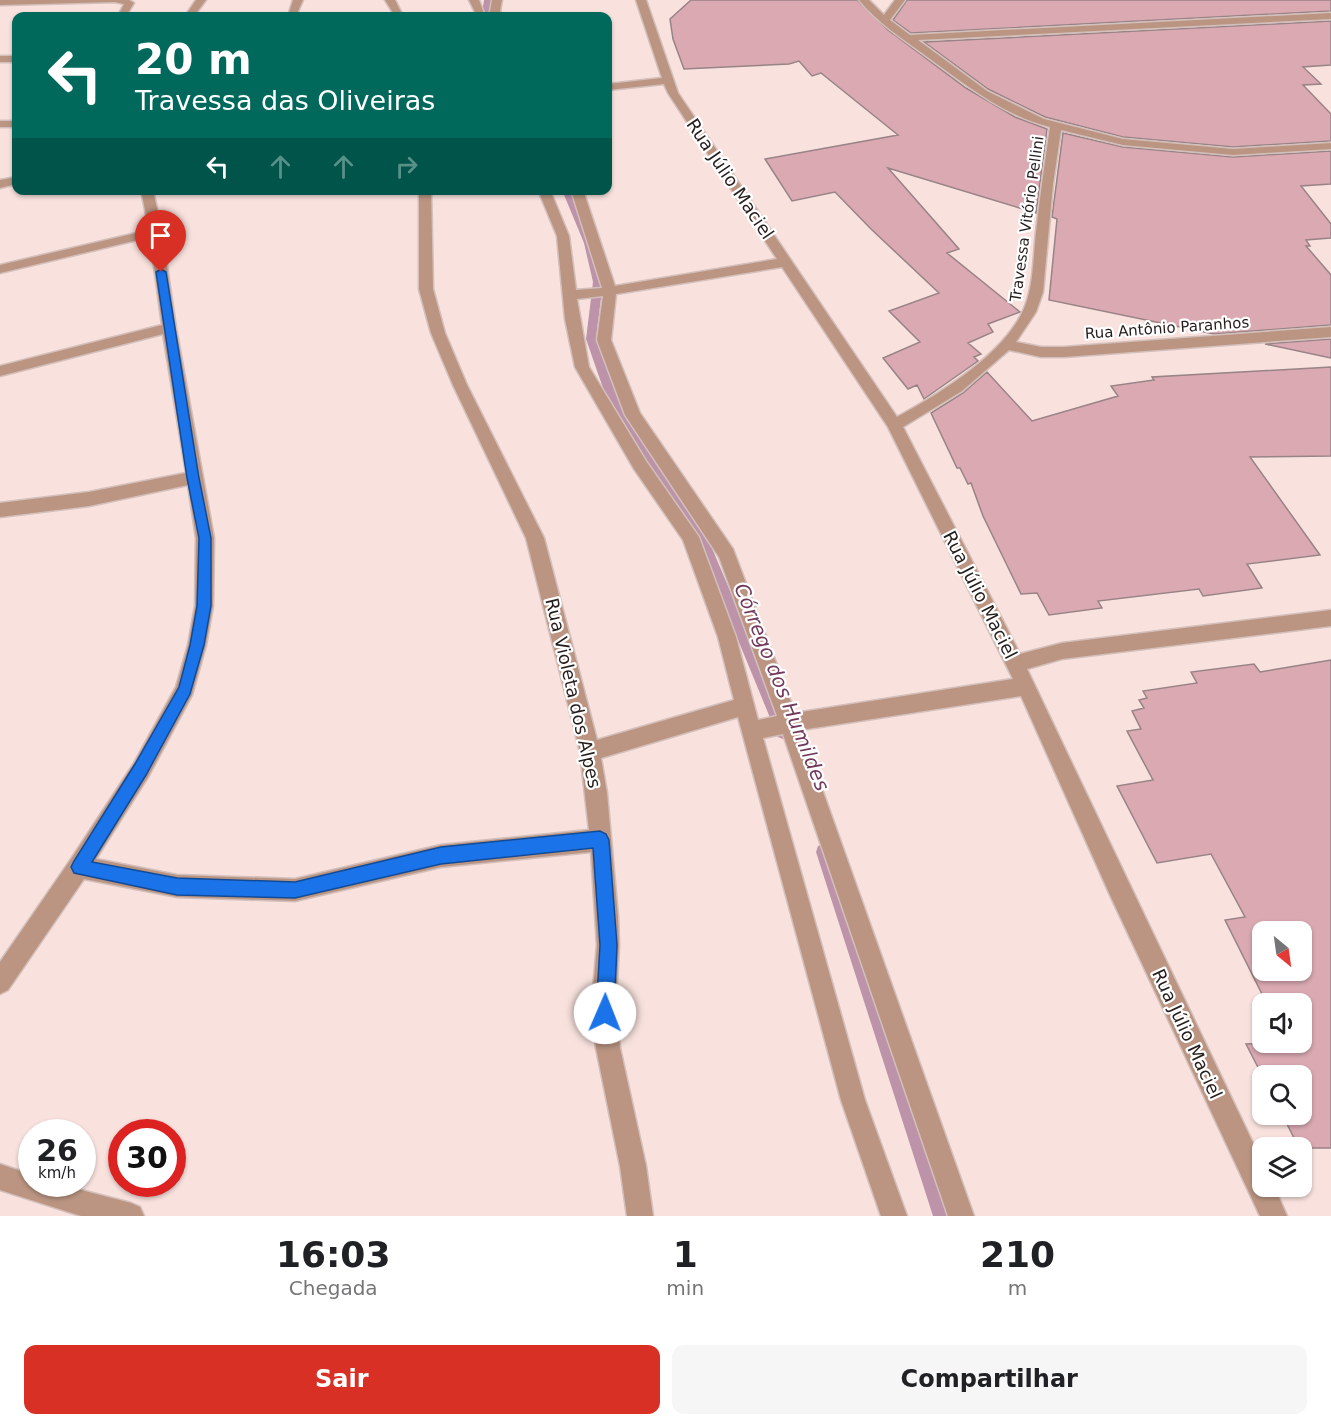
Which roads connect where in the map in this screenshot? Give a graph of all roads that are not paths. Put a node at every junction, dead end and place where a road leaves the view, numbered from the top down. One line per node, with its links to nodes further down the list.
1 (112, 0): 5 (street)
2 (118, 0): 8 (street)
3 (864, 0): 10 (street)
4 (900, 0): 10 (street)
5 (21, 1): 6 (street)
6 (0, 2)
7 (645, 4): 12 (street, Rua Júlio Maciel)
8 (124, 12)
9 (1331, 15): 11 (street)
10 (885, 21): 11 (street)
11 (906, 38): 14 (street)
12 (668, 80): 13 (street); 21 (street, Rua Júlio Maciel)
13 (612, 87)
14 (1056, 126): 15 (street); 27 (street, Travessa Vitório Pellini)
15 (1331, 146)
16 (148, 195): 20 (street)
17 (425, 195): 38 (street, Rua Violeta dos Alpes)
18 (546, 195): 24 (street)
19 (578, 195): 23 (street)
20 (156, 232): 22 (street); 25 (street)
21 (786, 262): 23 (street); 29 (street, Rua Júlio Maciel)
22 (0, 269)
23 (606, 291): 24 (street); 36 (street)
24 (572, 295): 35 (street)
25 (169, 328): 28 (street); 30 (street)
26 (1331, 332): 27 (street, Rua Antônio Paranhos)
27 (1006, 345): 29 (street, Travessa Vitório Pellini)
28 (0, 371)
29 (894, 425): 33 (street, Rua Júlio Maciel)
30 (193, 478): 31 (street); 40 (street)
31 (0, 510)
32 (1331, 618): 33 (street)
33 (1014, 663): 34 (street, Rua Júlio Maciel)
34 (1026, 686): 36 (street); 47 (street, Rua Júlio Maciel)
35 (745, 706): 37 (street); 38 (street)
36 (788, 724): 37 (street); 46 (street)
37 (753, 731): 45 (street)
38 (590, 752): 39 (street, Rua Violeta dos Alpes)
39 (600, 840): 40 (street); 44 (street, Rua Violeta dos Alpes)
40 (79, 867): 41 (street)
41 (0, 982)
42 (0, 1177): 43 (street)
43 (131, 1216)
44 (640, 1216)
45 (894, 1216)
46 (961, 1216)
47 (1274, 1216)

